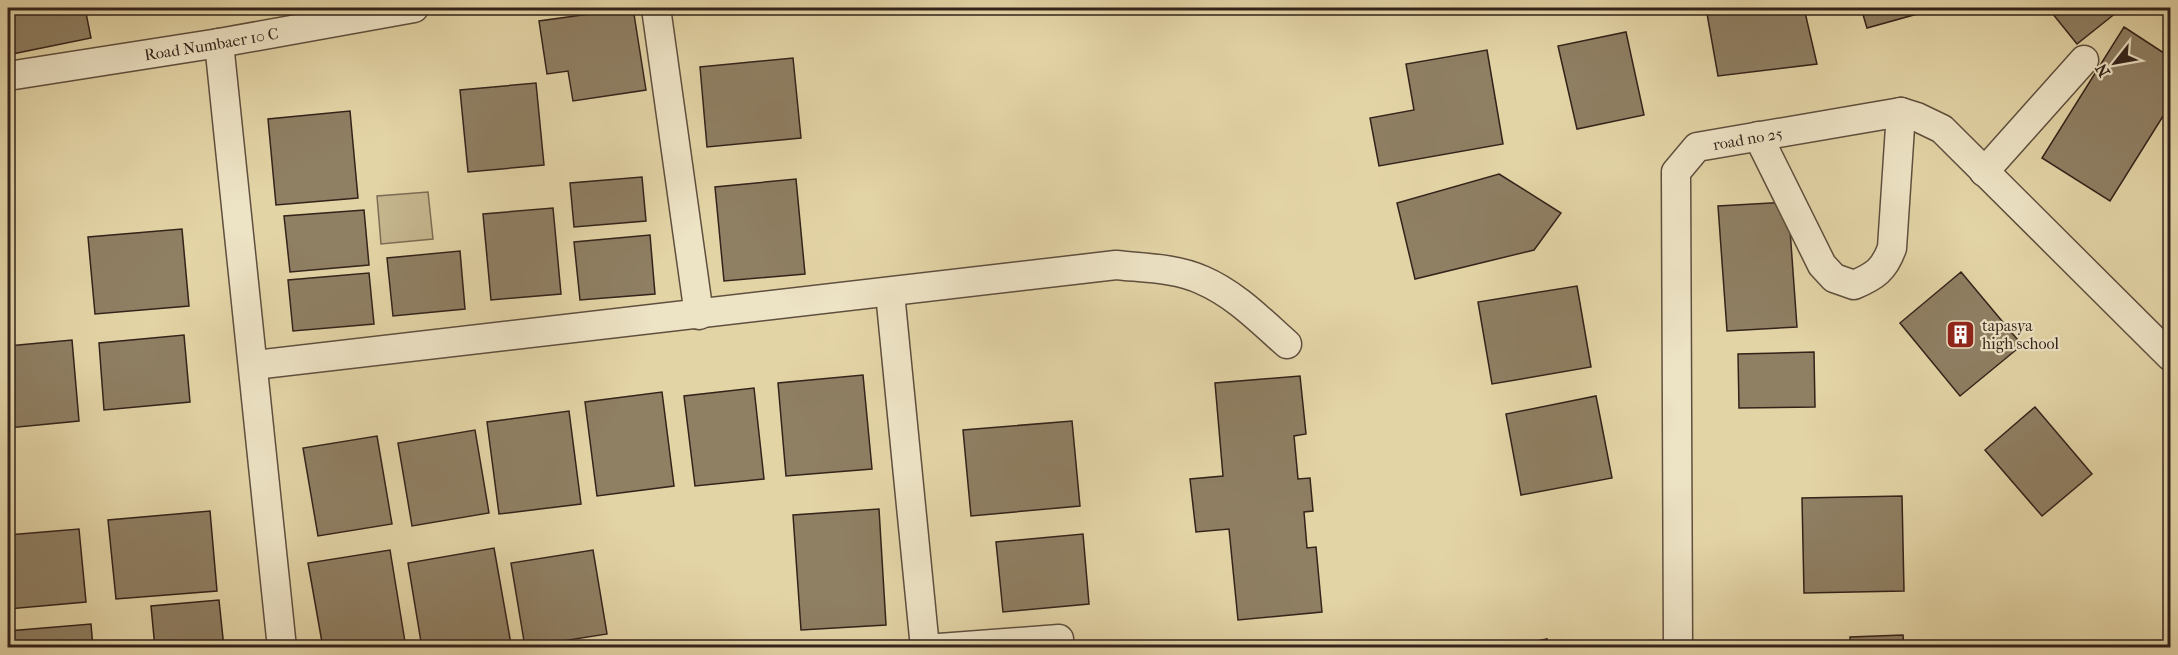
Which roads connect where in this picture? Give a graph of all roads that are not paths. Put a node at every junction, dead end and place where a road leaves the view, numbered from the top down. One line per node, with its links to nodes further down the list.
1 (414, 8): 3 (street, Road Numbaer 10 C)
2 (656, 8): 10 (street)
3 (219, 43): 5 (street, Road Numbaer 10 C); 13 (street)
4 (2084, 60): 8 (street)
5 (8, 76)
6 (1901, 112): 7 (street, road no 25); 7 (street); 8 (street)
7 (1758, 136): 18 (street, road no 25)
8 (1984, 172): 12 (street)
9 (890, 293): 10 (street); 11 (street); 16 (street)
10 (699, 315): 13 (street)
11 (1287, 344)
12 (2170, 356)
13 (254, 365): 15 (street)
14 (1059, 639): 17 (street)
15 (282, 648)
16 (925, 648)
17 (939, 648)
18 (1678, 648)

